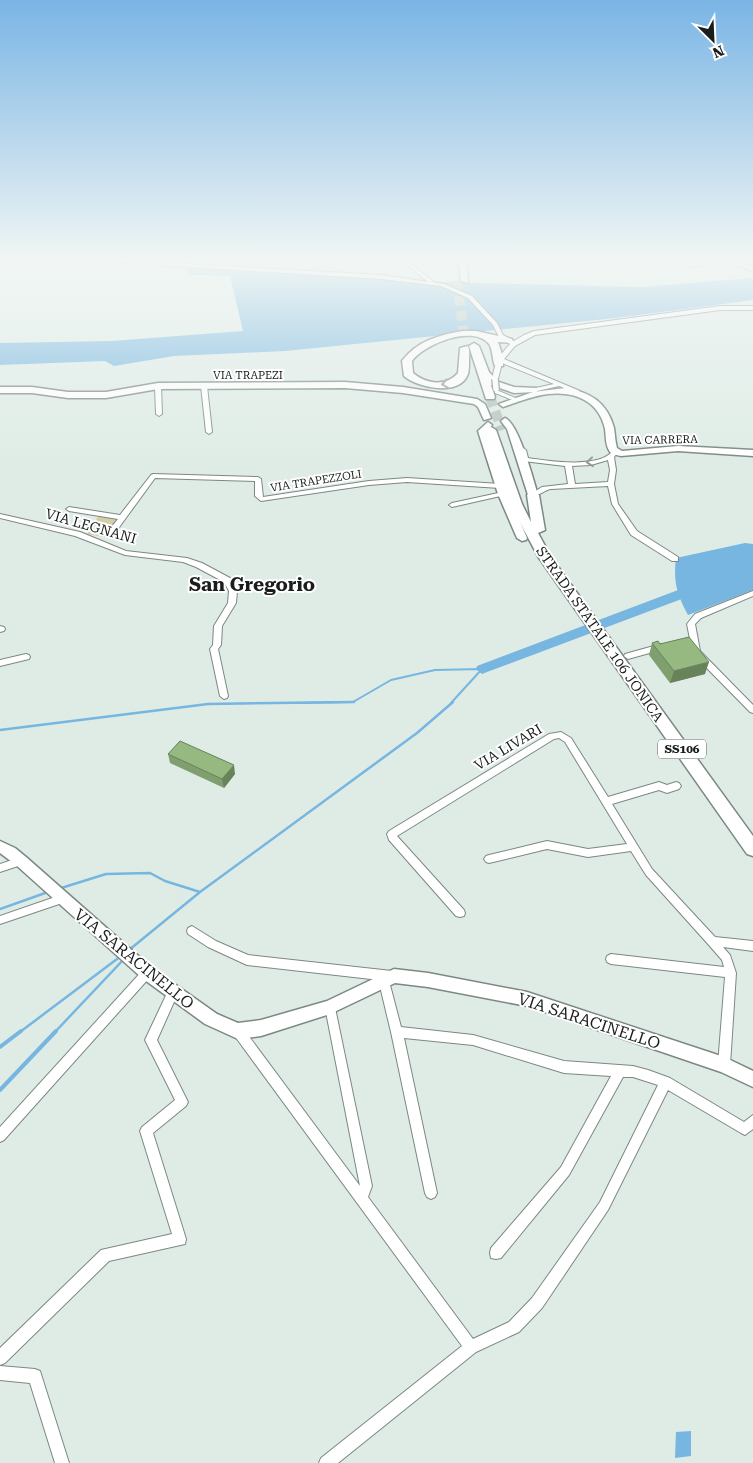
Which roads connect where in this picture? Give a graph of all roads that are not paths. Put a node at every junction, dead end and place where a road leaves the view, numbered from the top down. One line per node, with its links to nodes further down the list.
1 (497, 327): 5 (street)
2 (568, 327): 5 (street)
3 (486, 338): 4 (highway, one-way to 3); 5 (highway); 6 (highway)
4 (469, 342): 14 (highway); 16 (highway)
5 (511, 342): 6 (street)
6 (500, 362): 7 (street); 8 (street)
7 (525, 370): 8 (street); 9 (street)
8 (495, 378): 16 (street, bridge)
9 (541, 378): 12 (street); 14 (street)
10 (158, 386): 11 (street, VIA TRAPEZI); 13 (street, VIA TRAPEZI); 17 (street)
11 (204, 386): 18 (street, VIA TRAPEZI); 19 (street)
12 (566, 387): 14 (street); 15 (street)
13 (0, 390)
14 (533, 390)
15 (577, 391): 18 (street); 22 (street, VIA CARRERA)
16 (491, 394): 18 (street); 18 (street)
17 (160, 414)
18 (501, 416): 24 (street); 28 (street); 34 (highway, STRADA STATALE 106 JONICA / SS106); 38 (highway, STRADA STATALE 106 JONICA / SS106)
19 (209, 432)
20 (521, 446): 23 (street)
21 (753, 453): 22 (street, VIA CARRERA)
22 (613, 454): 23 (street, one-way to 23); 25 (street)
23 (568, 464): 26 (street)
24 (528, 481): 27 (street); 29 (street)
25 (611, 484): 26 (street); 37 (street)
26 (572, 485): 27 (street)
27 (551, 487): 29 (street)
28 (502, 490): 30 (street); 33 (street, VIA TRAPEZZOLI); 36 (street)
29 (532, 495): 34 (highway)
30 (452, 506)
31 (69, 509): 33 (street)
32 (0, 516): 46 (street, VIA LEGNANI)
33 (121, 517): 35 (street)
34 (539, 530): 38 (highway, STRADA STATALE 106 JONICA / SS106)
35 (109, 535)
36 (522, 538): 38 (highway)
37 (675, 558)
38 (568, 587): 43 (highway, STRADA STATALE 106 JONICA / SS106)
39 (753, 593): 40 (street)
40 (692, 639): 41 (street); 47 (street)
41 (683, 641)
42 (674, 644): 43 (street)
43 (620, 651): 50 (highway, STRADA STATALE 106 JONICA / SS106); 53 (highway, STRADA STATALE 106 JONICA / SS106)
44 (26, 657): 45 (street)
45 (0, 663)
46 (224, 696)
47 (753, 710)
48 (676, 786): 49 (street)
49 (605, 802): 52 (street, VIA LIVARI); 58 (street, VIA LIVARI)
50 (753, 832)
51 (0, 847): 55 (street, VIA SARACINELLO)
52 (633, 847): 54 (street); 61 (street, VIA LIVARI)
53 (753, 849)
54 (489, 859)
55 (21, 861): 56 (street); 57 (street, VIA SARACINELLO)
56 (0, 868)
57 (59, 897): 59 (street); 64 (street, VIA SARACINELLO)
58 (460, 913)
59 (0, 920)
60 (192, 930): 66 (street)
61 (712, 941): 62 (street); 65 (street, VIA LIVARI)
62 (753, 946)
63 (611, 959): 65 (street)
64 (144, 972): 67 (street, VIA SARACINELLO); 76 (street)
65 (731, 974): 71 (street, VIA LIVARI)
66 (389, 979): 68 (street); 70 (street); 71 (street, VIA SARACINELLO)
67 (173, 993): 69 (street, VIA SARACINELLO); 81 (street)
68 (330, 1007): 69 (street); 78 (street)
69 (238, 1031): 78 (street)
70 (397, 1032): 72 (street); 77 (street)
71 (724, 1065): 73 (street, VIA SARACINELLO)
72 (620, 1071): 74 (street); 79 (street)
73 (753, 1079)
74 (666, 1082): 75 (street); 80 (street)
75 (753, 1121)
76 (0, 1136)
77 (431, 1193)
78 (361, 1198): 80 (street)
79 (496, 1253)
80 (471, 1347): 84 (street)
81 (0, 1358)
82 (0, 1373): 83 (street)
83 (62, 1463)
84 (326, 1463)

